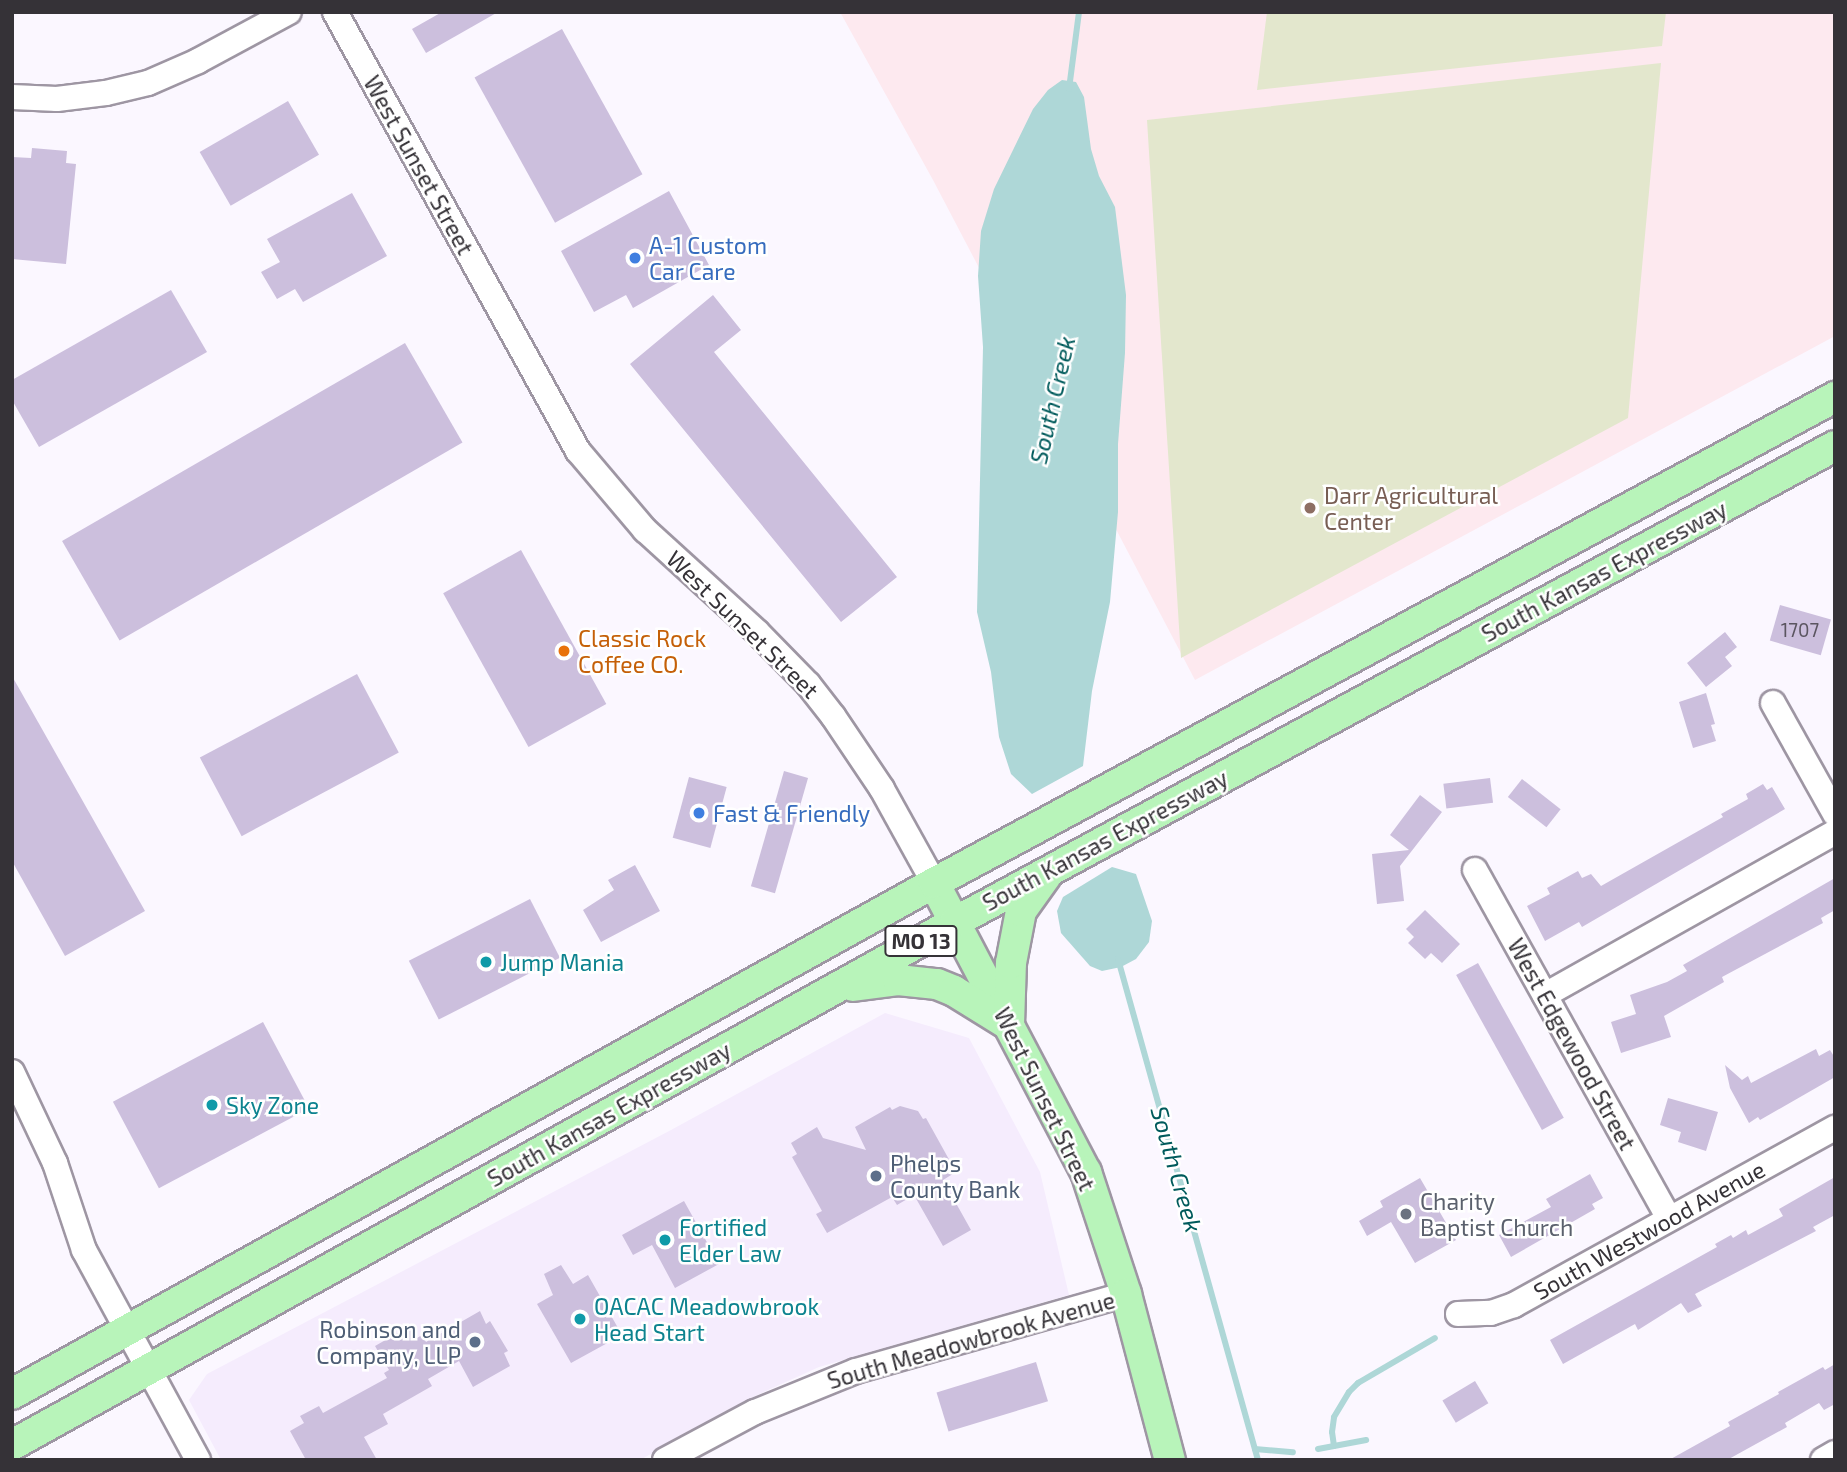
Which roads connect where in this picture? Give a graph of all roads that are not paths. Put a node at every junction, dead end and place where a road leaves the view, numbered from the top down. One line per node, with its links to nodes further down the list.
1 (289, 12): 3 (street)
2 (335, 12): 11 (street, West Sunset Street)
3 (12, 97)
4 (1835, 397): 11 (main road, South Kansas Expressway / MO 13)
5 (1835, 446): 9 (main road, South Kansas Expressway / MO 13)
6 (1773, 703): 7 (street)
7 (1835, 814)
8 (1835, 832): 14 (street)
9 (1051, 870): 12 (main road, South Kansas Expressway / MO 13); 15 (main road)
10 (1475, 870): 14 (street, West Edgewood Street)
11 (933, 883): 12 (main road, West Sunset Street); 21 (main road, South Kansas Expressway / MO 13)
12 (955, 922): 13 (main road, South Kansas Expressway / MO 13); 15 (main road, West Sunset Street)
13 (835, 988): 15 (main road); 22 (main road, South Kansas Expressway / MO 13)
14 (1545, 995): 18 (street, West Edgewood Street)
15 (1009, 1025): 19 (main road, West Sunset Street)
16 (12, 1072): 21 (street)
17 (1835, 1128): 18 (street, South Westwood Avenue)
18 (1669, 1219): 20 (street, South Westwood Avenue)
19 (1126, 1294): 27 (street, South Meadowbrook Avenue); 28 (main road, West Sunset Street)
20 (1458, 1314)
21 (127, 1330): 22 (street); 23 (main road, South Kansas Expressway / MO 13)
22 (148, 1369): 24 (main road, South Kansas Expressway / MO 13); 26 (street)
23 (12, 1394)
24 (12, 1444)
25 (1835, 1453): 29 (street)
26 (198, 1460)
27 (665, 1460)
28 (1170, 1460)
29 (1823, 1460)

